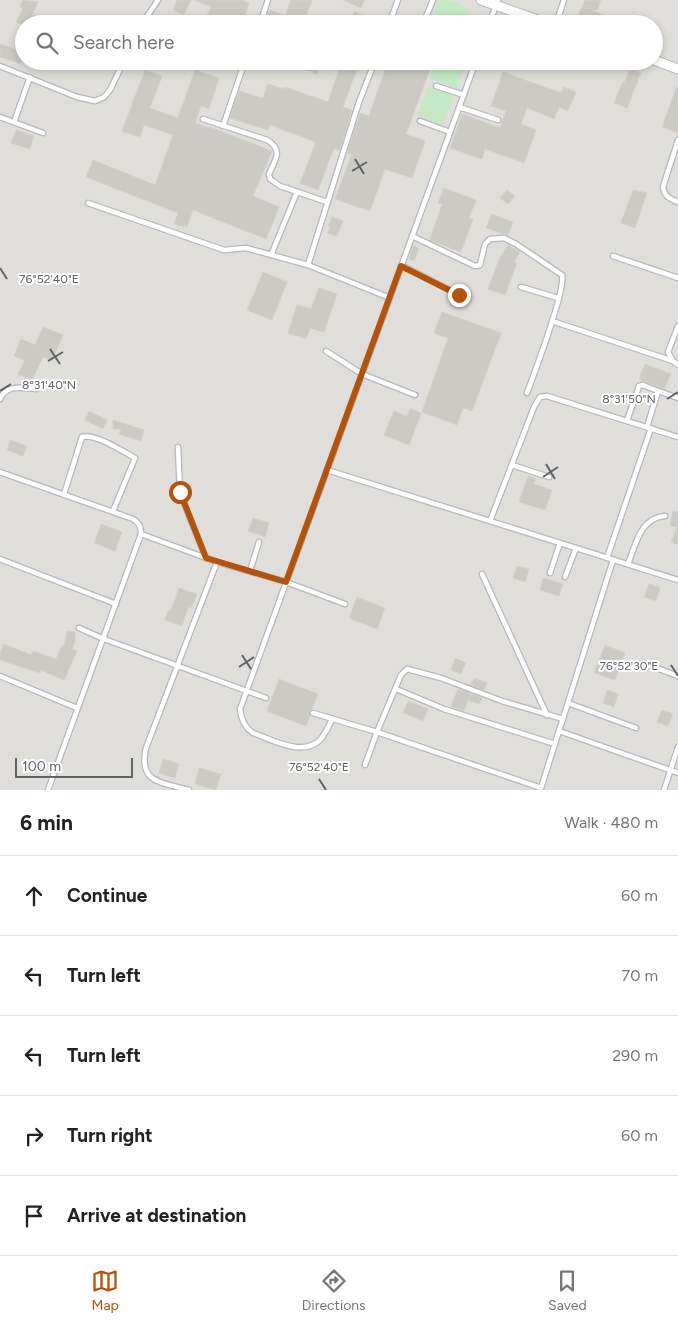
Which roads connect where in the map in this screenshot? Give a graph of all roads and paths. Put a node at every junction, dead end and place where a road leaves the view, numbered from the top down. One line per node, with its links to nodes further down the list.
1 (158, 0): 8 (lane)
2 (268, 0): 9 (lane)
3 (398, 0): 10 (lane)
4 (433, 0): 11 (lane)
5 (481, 0): 7 (street)
6 (564, 0): 14 (lane)
7 (497, 3): 12 (lane); 13 (street)
8 (148, 15)
9 (263, 15)
10 (392, 15)
11 (427, 15)
12 (492, 15)
13 (527, 15)
14 (559, 15)
15 (663, 63): 17 (street)
16 (0, 66): 22 (lane)
17 (678, 68)
18 (120, 70): 22 (lane)
19 (242, 70): 31 (lane)
20 (371, 70): 37 (lane)
21 (473, 70): 24 (lane)
22 (30, 77): 30 (lane)
23 (436, 86): 24 (lane)
24 (464, 95): 25 (lane)
25 (459, 106): 28 (lane); 32 (lane)
26 (0, 117): 30 (lane)
27 (203, 119): 31 (lane)
28 (498, 120)
29 (420, 121): 32 (lane)
30 (14, 122): 33 (lane)
31 (223, 126): 36 (lane)
32 (450, 132): 40 (lane)
33 (44, 134)
34 (678, 140): 35 (lane)
35 (676, 154): 38 (lane)
36 (297, 192): 37 (lane); 41 (lane)
37 (327, 202): 43 (lane)
38 (678, 202)
39 (88, 203): 41 (lane)
40 (412, 236): 44 (lane); 49 (lane)
41 (271, 255): 43 (lane)
42 (613, 256): 45 (lane)
43 (308, 265): 48 (lane)
44 (401, 266): 47 (lane); 48 (lane)
45 (678, 278)
46 (521, 287): 49 (lane)
47 (459, 295)
48 (390, 298): 55 (lane)
49 (558, 298): 50 (lane)
50 (552, 321): 53 (lane); 58 (lane)
51 (678, 326): 53 (lane)
52 (326, 351): 55 (lane)
53 (672, 361): 54 (lane)
54 (678, 365)
55 (362, 374): 59 (lane); 67 (lane)
56 (36, 389): 61 (lane)
57 (658, 391): 60 (lane); 62 (lane); 63 (lane)
58 (527, 393)
59 (415, 395)
60 (678, 398)
61 (0, 399)
62 (627, 421): 63 (lane); 66 (lane)
63 (649, 427): 64 (lane); 79 (lane)
64 (678, 437)
65 (178, 447): 78 (lane)
66 (512, 465): 69 (lane); 73 (lane)
67 (327, 470): 73 (lane); 89 (lane)
68 (0, 472): 70 (lane)
69 (549, 477)
70 (64, 494): 71 (lane); 71 (lane)
71 (113, 511): 74 (lane)
72 (665, 516): 83 (lane)
73 (490, 521): 76 (lane)
74 (141, 534): 78 (lane); 90 (lane)
75 (259, 542): 84 (lane)
76 (560, 543): 77 (lane); 85 (lane)
77 (576, 548): 79 (lane); 87 (lane)
78 (206, 558): 82 (lane)
79 (606, 558): 81 (lane)
80 (0, 559): 90 (lane)
81 (613, 560): 83 (lane); 101 (lane)
82 (217, 562): 84 (lane); 95 (lane)
83 (628, 564): 88 (lane)
84 (250, 571): 89 (lane)
85 (550, 573)
86 (482, 574): 104 (lane)
87 (565, 577)
88 (678, 580)
89 (286, 582): 91 (lane); 99 (lane)
90 (116, 604): 93 (lane)
91 (345, 604)
92 (79, 628): 93 (lane)
93 (104, 639): 95 (lane); 102 (lane)
94 (643, 663): 97 (lane)
95 (178, 666): 99 (lane); 116 (lane)
96 (0, 676): 102 (lane)
97 (678, 676)
98 (396, 689): 104 (lane); 109 (lane); 110 (lane)
99 (247, 692): 100 (lane); 105 (lane)
100 (266, 698)
101 (568, 703): 106 (lane); 107 (lane)
102 (77, 708): 115 (lane)
103 (313, 713): 105 (lane)
104 (547, 715): 106 (lane)
105 (332, 719): 109 (lane)
106 (563, 719): 108 (lane)
107 (636, 728)
108 (559, 731): 110 (lane); 113 (lane)
109 (376, 732): 110 (lane); 112 (lane)
110 (555, 744)
111 (678, 747): 113 (lane)
112 (365, 765)
113 (670, 771): 114 (lane); 117 (lane)
114 (678, 773)
115 (48, 790)
116 (189, 790)
117 (664, 790)

